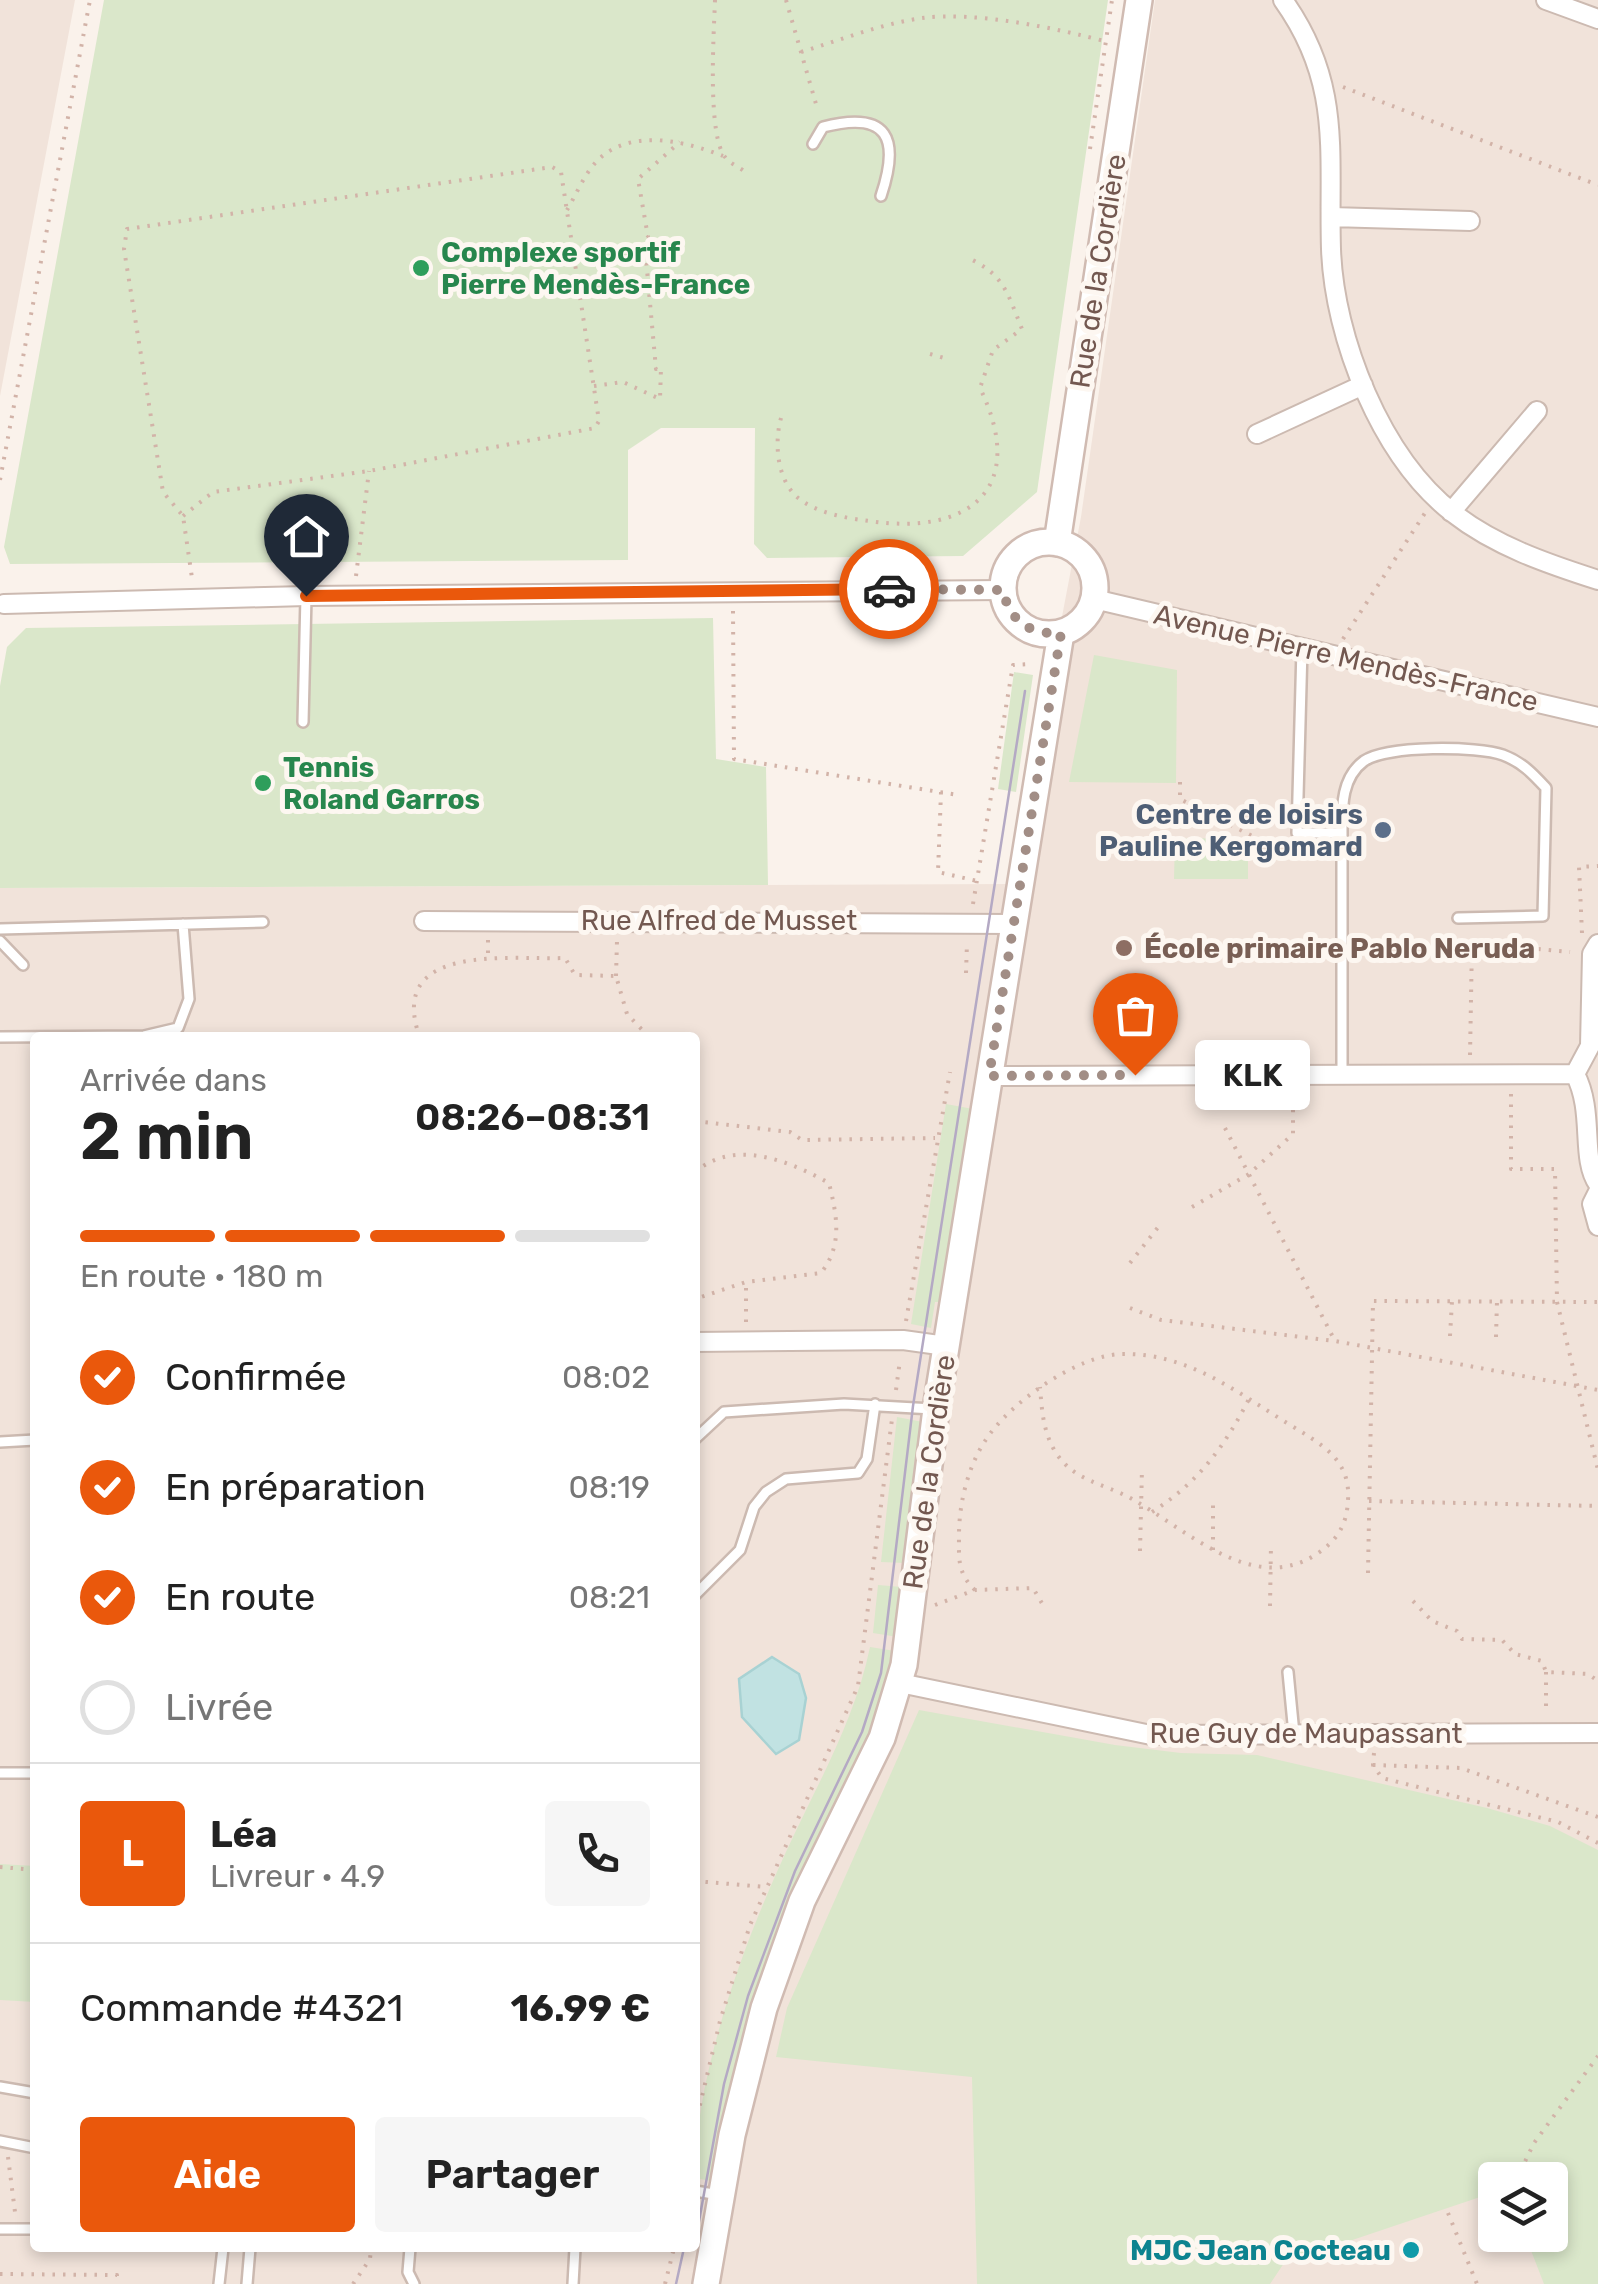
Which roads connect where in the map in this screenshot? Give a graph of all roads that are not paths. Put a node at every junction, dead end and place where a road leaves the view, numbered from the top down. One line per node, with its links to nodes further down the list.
1 (1139, 0): 13 (street, Rue de la Cordière)
2 (1284, 0): 7 (street)
3 (1546, 0): 4 (street)
4 (1598, 19)
5 (814, 144): 6 (lane)
6 (881, 196)
7 (1331, 216): 8 (street); 9 (street)
8 (1470, 221)
9 (1363, 385): 11 (street); 12 (street)
10 (1538, 410): 12 (street)
11 (1256, 434)
12 (1451, 512): 14 (street)
13 (1058, 542): 15 (street); 17 (street)
14 (1598, 580)
15 (1003, 590): 16 (street); 19 (street)
16 (306, 596): 18 (street); 22 (lane)
17 (1094, 598): 19 (street); 20 (street, Avenue Pierre Mendès-France)
18 (1, 608)
19 (1061, 633): 28 (street, Rue de la Cordière)
20 (1302, 648): 21 (street, Avenue Pierre Mendès-France); 23 (lane)
21 (1598, 717)
22 (304, 722)
23 (1342, 833): 24 (lane); 37 (lane)
24 (1458, 918)
25 (424, 921): 28 (street, Rue Alfred de Musset)
26 (263, 922): 27 (lane)
27 (183, 924): 29 (lane); 33 (lane)
28 (1013, 924): 38 (street, Rue de la Cordière)
29 (0, 930)
30 (0, 941): 32 (lane)
31 (1595, 949): 36 (street)
32 (23, 965)
33 (161, 1032)
34 (0, 1036): 35 (lane)
35 (30, 1036)
36 (1575, 1074): 37 (street); 39 (street)
37 (1342, 1075): 38 (street)
38 (989, 1076): 42 (street, Rue de la Cordière)
39 (1598, 1188): 40 (street)
40 (1598, 1226)
41 (700, 1342): 42 (street)
42 (946, 1346): 44 (street, Rue de la Cordière)
43 (874, 1404): 44 (lane); 45 (lane); 48 (lane)
44 (936, 1409): 50 (street, Rue de la Cordière)
45 (700, 1434)
46 (30, 1440): 47 (lane)
47 (0, 1442)
48 (700, 1590)
49 (1288, 1672): 52 (lane)
50 (900, 1683): 52 (street, Rue Guy de Maupassant); 60 (street, Rue de la Cordière)
51 (1598, 1733): 52 (street, Rue Guy de Maupassant)
52 (1294, 1738)
53 (0, 1773): 54 (lane)
54 (30, 1773)
55 (0, 2087): 56 (lane)
56 (30, 2092)
57 (3, 2142): 58 (lane)
58 (30, 2147)
59 (700, 2192): 60 (lane)
60 (723, 2195): 63 (street, Rue de la Cordière)
61 (0, 2229): 62 (lane)
62 (30, 2229)
63 (704, 2247): 72 (street, Rue de la Cordière)
64 (222, 2252): 68 (lane)
65 (250, 2252): 69 (lane)
66 (410, 2252): 70 (lane)
67 (575, 2252): 71 (lane)
68 (218, 2284)
69 (247, 2284)
70 (414, 2284)
71 (573, 2284)
72 (706, 2284)

